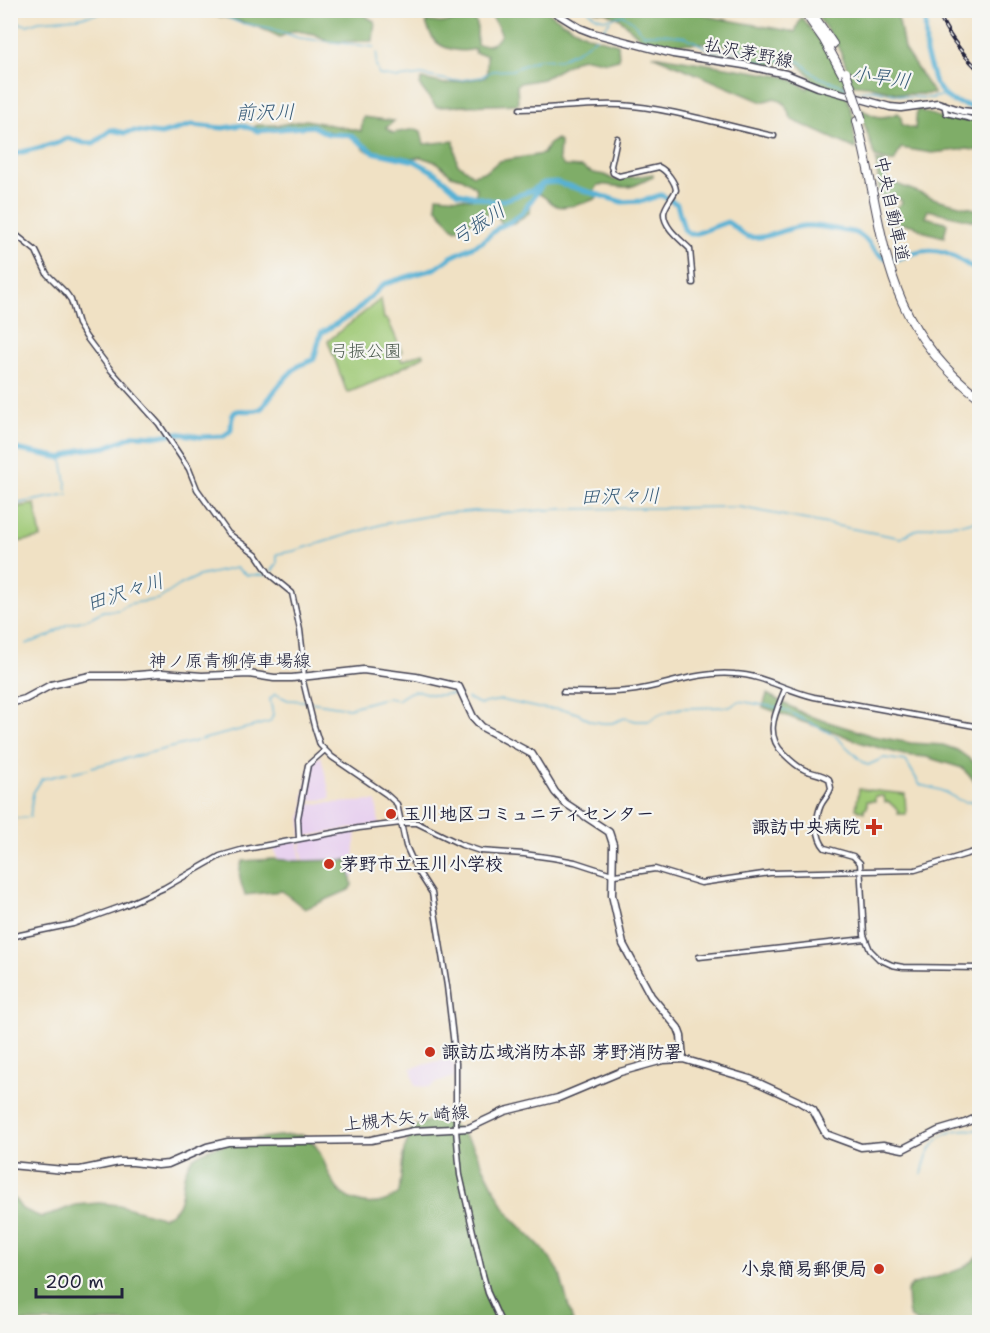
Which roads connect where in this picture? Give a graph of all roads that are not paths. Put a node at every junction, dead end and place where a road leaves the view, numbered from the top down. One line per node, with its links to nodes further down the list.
1 (551, 10): 5 (main road, 払沢茅野線)
2 (803, 10): 4 (highway, 中央自動車道)
3 (810, 10): 4 (highway, 中央自動車道)
4 (844, 72): 15 (highway, 中央自動車道, bridge)
5 (944, 104): 7 (main road, 払沢茅野線); 8 (street)
6 (520, 109): 9 (street)
7 (980, 113)
8 (980, 121)
9 (774, 136)
10 (617, 138): 14 (street)
11 (10, 230): 12 (street)
12 (16, 236): 13 (street); 18 (street)
13 (10, 238)
14 (693, 283)
15 (900, 293): 16 (highway, 中央自動車道); 17 (highway, 中央自動車道)
16 (980, 392)
17 (980, 398)
18 (303, 678): 21 (main road, 神ノ原青柳停車場線); 23 (street); 28 (main road, 神ノ原青柳停車場線)
19 (785, 689): 20 (street); 22 (street); 27 (street)
20 (563, 692)
21 (10, 703)
22 (980, 727)
23 (325, 750): 24 (street); 25 (street)
24 (401, 823): 25 (street); 28 (street); 35 (street)
25 (299, 839): 29 (street)
26 (980, 850): 27 (street)
27 (862, 872): 28 (street); 30 (street)
28 (611, 874): 33 (main road, 神ノ原青柳停車場線)
29 (10, 937)
30 (865, 939): 31 (street); 32 (street)
31 (699, 957)
32 (980, 968)
33 (683, 1059): 34 (main road, 上槻木矢ヶ崎線); 35 (main road, 上槻木矢ヶ崎線)
34 (980, 1116)
35 (456, 1130): 36 (main road, 上槻木矢ヶ崎線); 37 (street)
36 (10, 1165)
37 (501, 1323)

